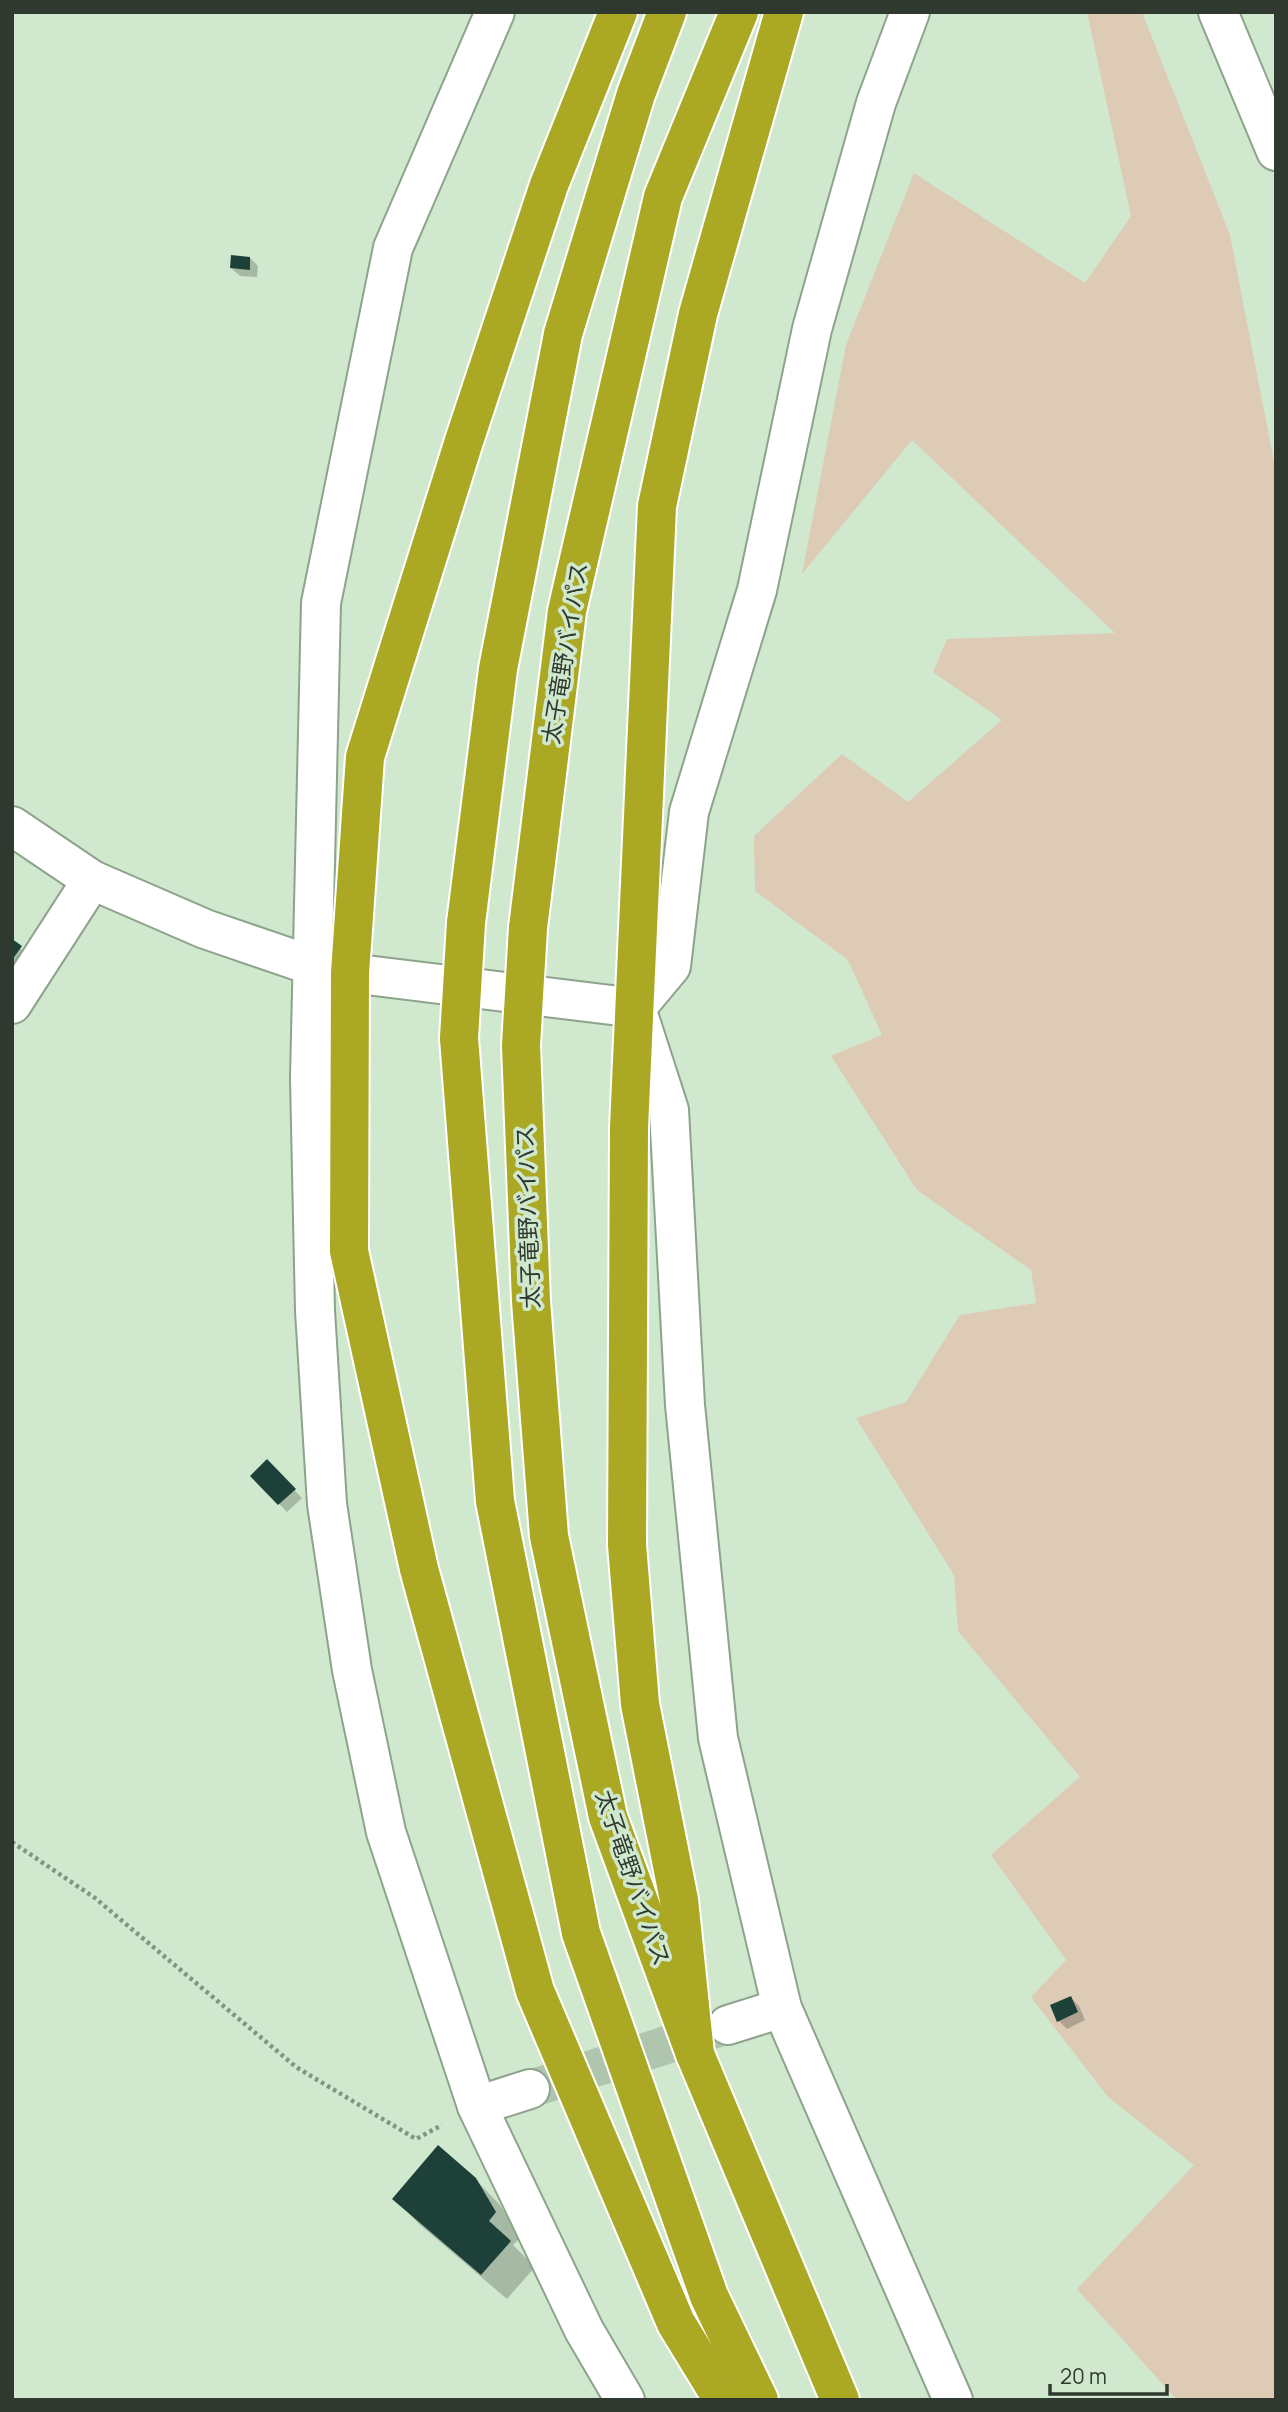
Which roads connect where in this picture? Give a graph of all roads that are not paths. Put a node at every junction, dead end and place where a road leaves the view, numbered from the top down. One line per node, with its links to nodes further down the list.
1 (495, 12): 11 (street)
2 (618, 12): 12 (highway)
3 (667, 12): 22 (highway, bridge)
4 (739, 12): 17 (highway, 太子竜野バイパス, bridge)
5 (784, 12): 14 (highway)
6 (910, 12): 14 (street)
7 (1218, 12): 8 (street)
8 (1276, 150)
9 (12, 826): 10 (street)
10 (92, 880): 11 (street); 13 (street)
11 (313, 966): 12 (street); 19 (street)
12 (350, 973): 14 (street); 21 (highway)
13 (12, 1004)
14 (636, 1008): 15 (street); 17 (highway)
15 (782, 2008): 16 (street); 24 (street)
16 (728, 2025)
17 (695, 2054): 23 (highway, 太子竜野バイパス)
18 (530, 2089): 19 (street)
19 (477, 2106): 20 (street)
20 (625, 2400)
21 (723, 2400)
22 (759, 2400)
23 (840, 2400)
24 (953, 2400)

